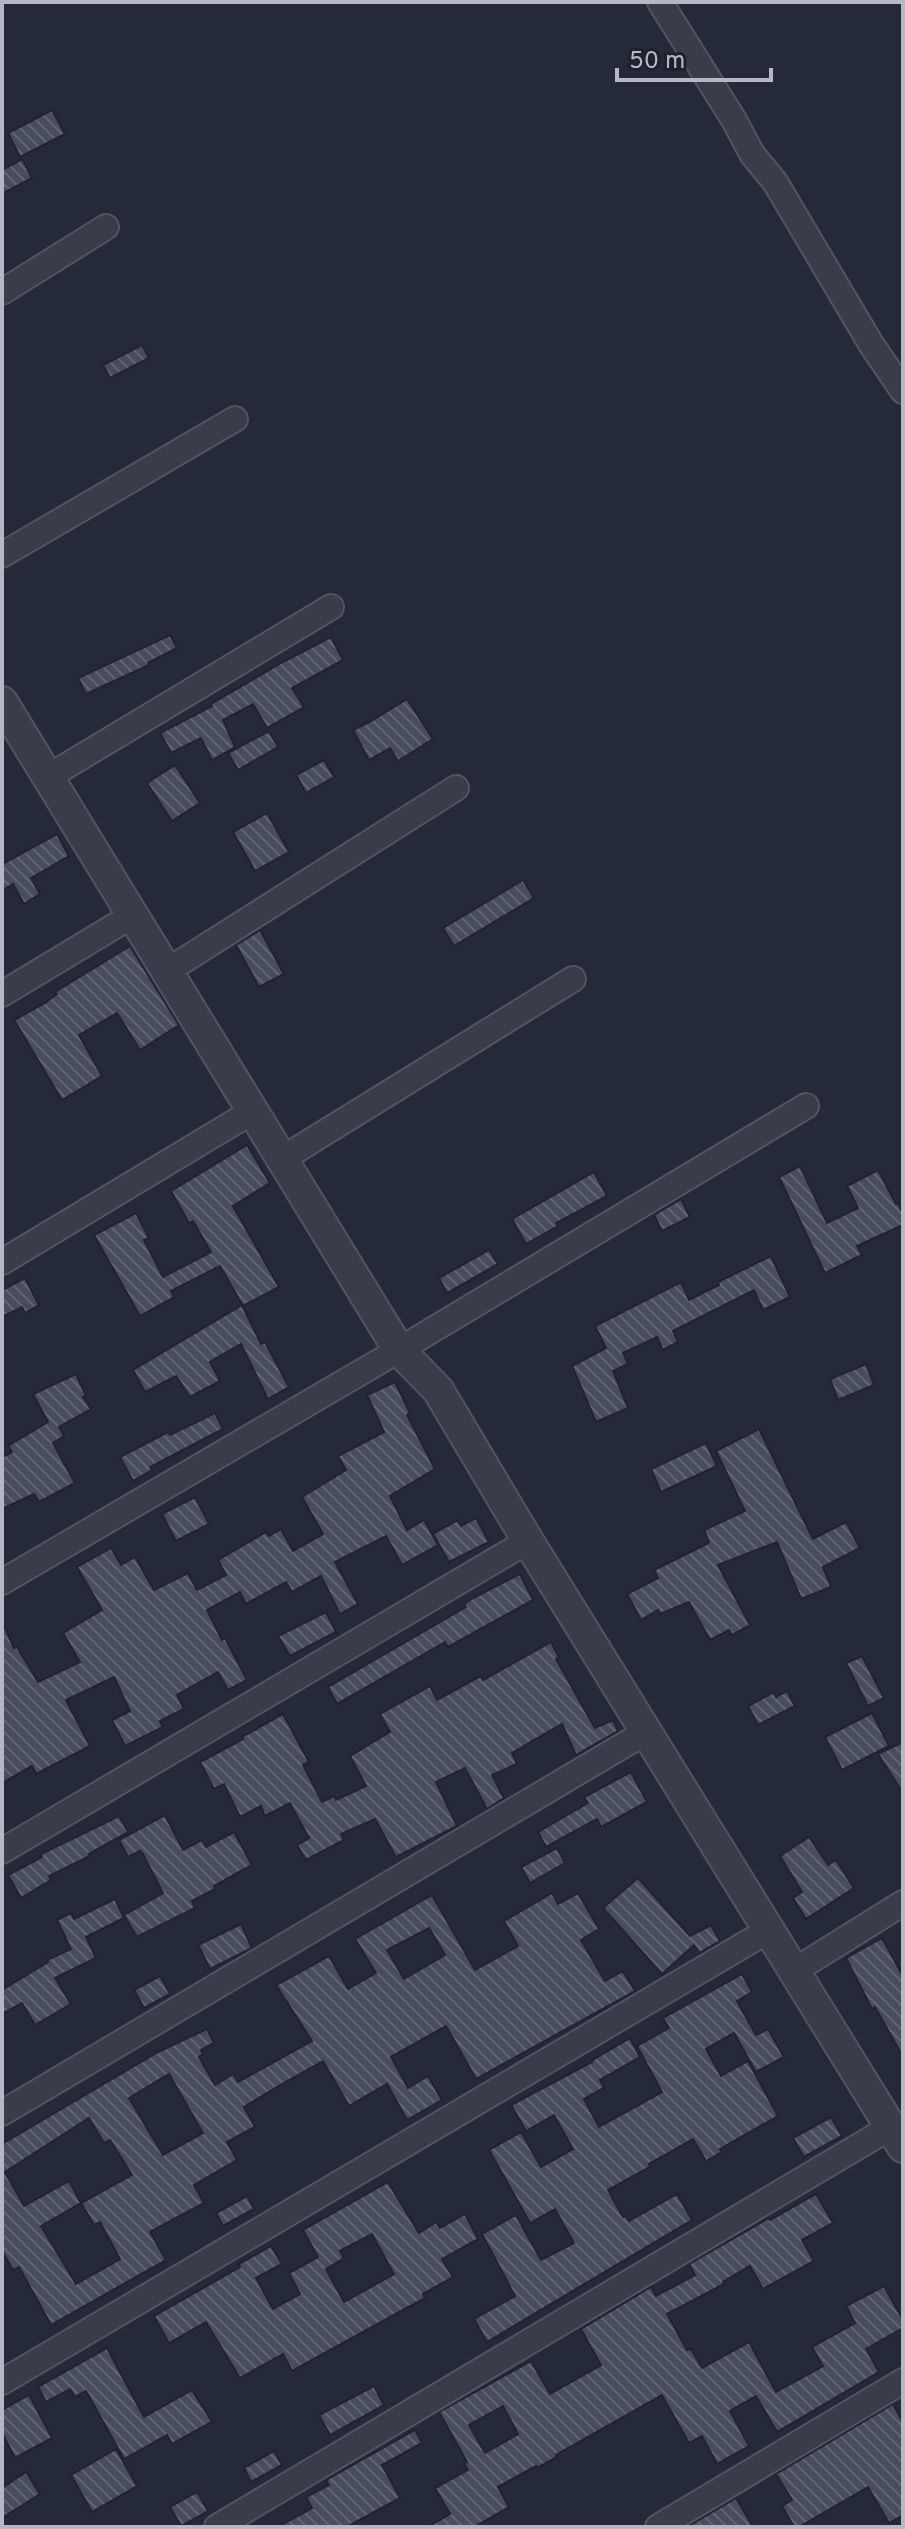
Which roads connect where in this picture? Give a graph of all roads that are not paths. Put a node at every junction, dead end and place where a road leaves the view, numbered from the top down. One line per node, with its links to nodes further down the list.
1 (660, 2): 4 (street)
2 (106, 227): 3 (street)
3 (2, 292)
4 (903, 391)
5 (235, 419): 6 (street)
6 (2, 555)
7 (331, 607): 9 (street)
8 (5, 715): 9 (street)
9 (48, 777): 11 (street)
10 (456, 788): 12 (street)
11 (133, 915): 12 (street); 14 (street)
12 (167, 971): 16 (street)
13 (573, 979): 17 (street)
14 (2, 994)
15 (806, 1106): 19 (street)
16 (253, 1111): 17 (street); 18 (street)
17 (282, 1159): 19 (street)
18 (2, 1262)
19 (399, 1350): 20 (street); 21 (street)
20 (528, 1541): 22 (street); 23 (street)
21 (2, 1582)
22 (646, 1732): 25 (street); 27 (street)
23 (2, 1851)
24 (903, 1903): 26 (street)
25 (769, 1930): 26 (street); 30 (street)
26 (794, 1971): 28 (street)
27 (2, 2113)
28 (897, 2137): 31 (street)
29 (903, 2381): 32 (street)
30 (2, 2382)
31 (217, 2527)
32 (658, 2527)

